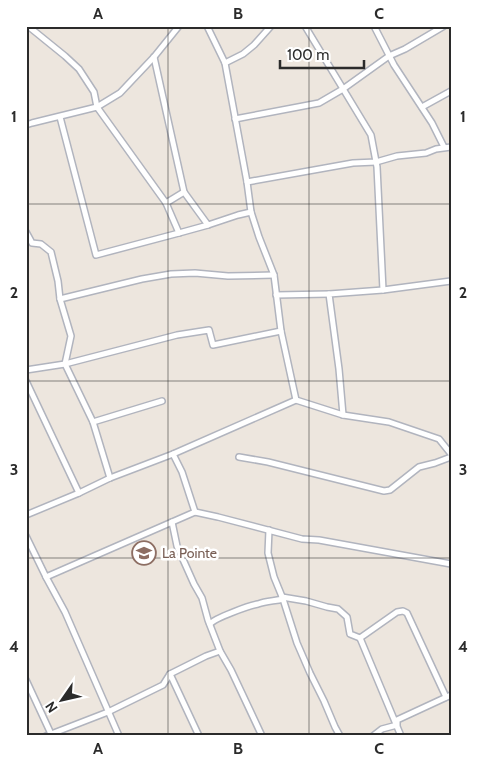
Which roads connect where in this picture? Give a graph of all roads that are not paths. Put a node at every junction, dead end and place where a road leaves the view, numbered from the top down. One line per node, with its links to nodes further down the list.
1 (28, 26): 13 (street)
2 (180, 26): 9 (street)
3 (208, 26): 10 (street)
4 (270, 26): 10 (street)
5 (305, 26): 11 (street)
6 (374, 26): 8 (street)
7 (444, 26): 8 (street)
8 (389, 56): 11 (street); 14 (street)
9 (154, 57): 13 (street); 23 (street)
10 (225, 63): 17 (street)
11 (343, 88): 17 (street); 21 (street)
12 (451, 91): 14 (street)
13 (97, 107): 15 (street); 24 (street)
14 (422, 107): 19 (street)
15 (60, 116): 18 (street); 28 (street)
16 (26, 118): 18 (street)
17 (235, 119): 22 (street)
18 (29, 124)
19 (444, 147): 20 (street); 21 (street)
20 (451, 147)
21 (376, 162): 22 (street); 33 (street)
22 (247, 182): 25 (street)
23 (184, 192): 24 (street); 26 (street)
24 (166, 203): 28 (street)
25 (251, 212): 26 (street); 31 (street)
26 (208, 225): 28 (street)
27 (26, 232): 29 (street)
28 (178, 233)
29 (32, 243): 30 (street); 36 (street)
30 (26, 245)
31 (274, 275): 35 (street); 36 (street)
32 (451, 281): 33 (street)
33 (383, 290): 34 (street)
34 (329, 294): 35 (street); 43 (street)
35 (276, 295): 37 (street)
36 (60, 299): 38 (street)
37 (281, 331): 38 (street); 42 (street)
38 (65, 364): 39 (street); 44 (street)
39 (26, 370)
40 (26, 381): 49 (street)
41 (162, 400): 44 (street)
42 (296, 400): 43 (street); 45 (street)
43 (343, 415): 46 (street)
44 (93, 422): 48 (street)
45 (173, 454): 48 (street); 50 (street)
46 (451, 455): 47 (street)
47 (238, 457)
48 (110, 478): 49 (street)
49 (79, 493): 51 (street)
50 (195, 512): 52 (street); 53 (street)
51 (26, 515)
52 (172, 522): 56 (street); 58 (street)
53 (269, 530): 55 (street); 57 (street)
54 (26, 536): 56 (street)
55 (451, 564)
56 (46, 577): 64 (street)
57 (282, 599): 58 (street); 59 (street); 70 (street)
58 (210, 624): 60 (street)
59 (360, 638): 63 (street); 65 (street)
60 (220, 651): 61 (street); 69 (street)
61 (170, 674): 64 (street); 68 (street)
62 (26, 680): 66 (street)
63 (448, 696): 65 (street)
64 (108, 712): 66 (street); 67 (street)
65 (397, 725): 71 (street); 72 (street)
66 (50, 735)
67 (119, 736)
68 (199, 736)
69 (262, 736)
70 (340, 736)
71 (373, 736)
72 (401, 736)

